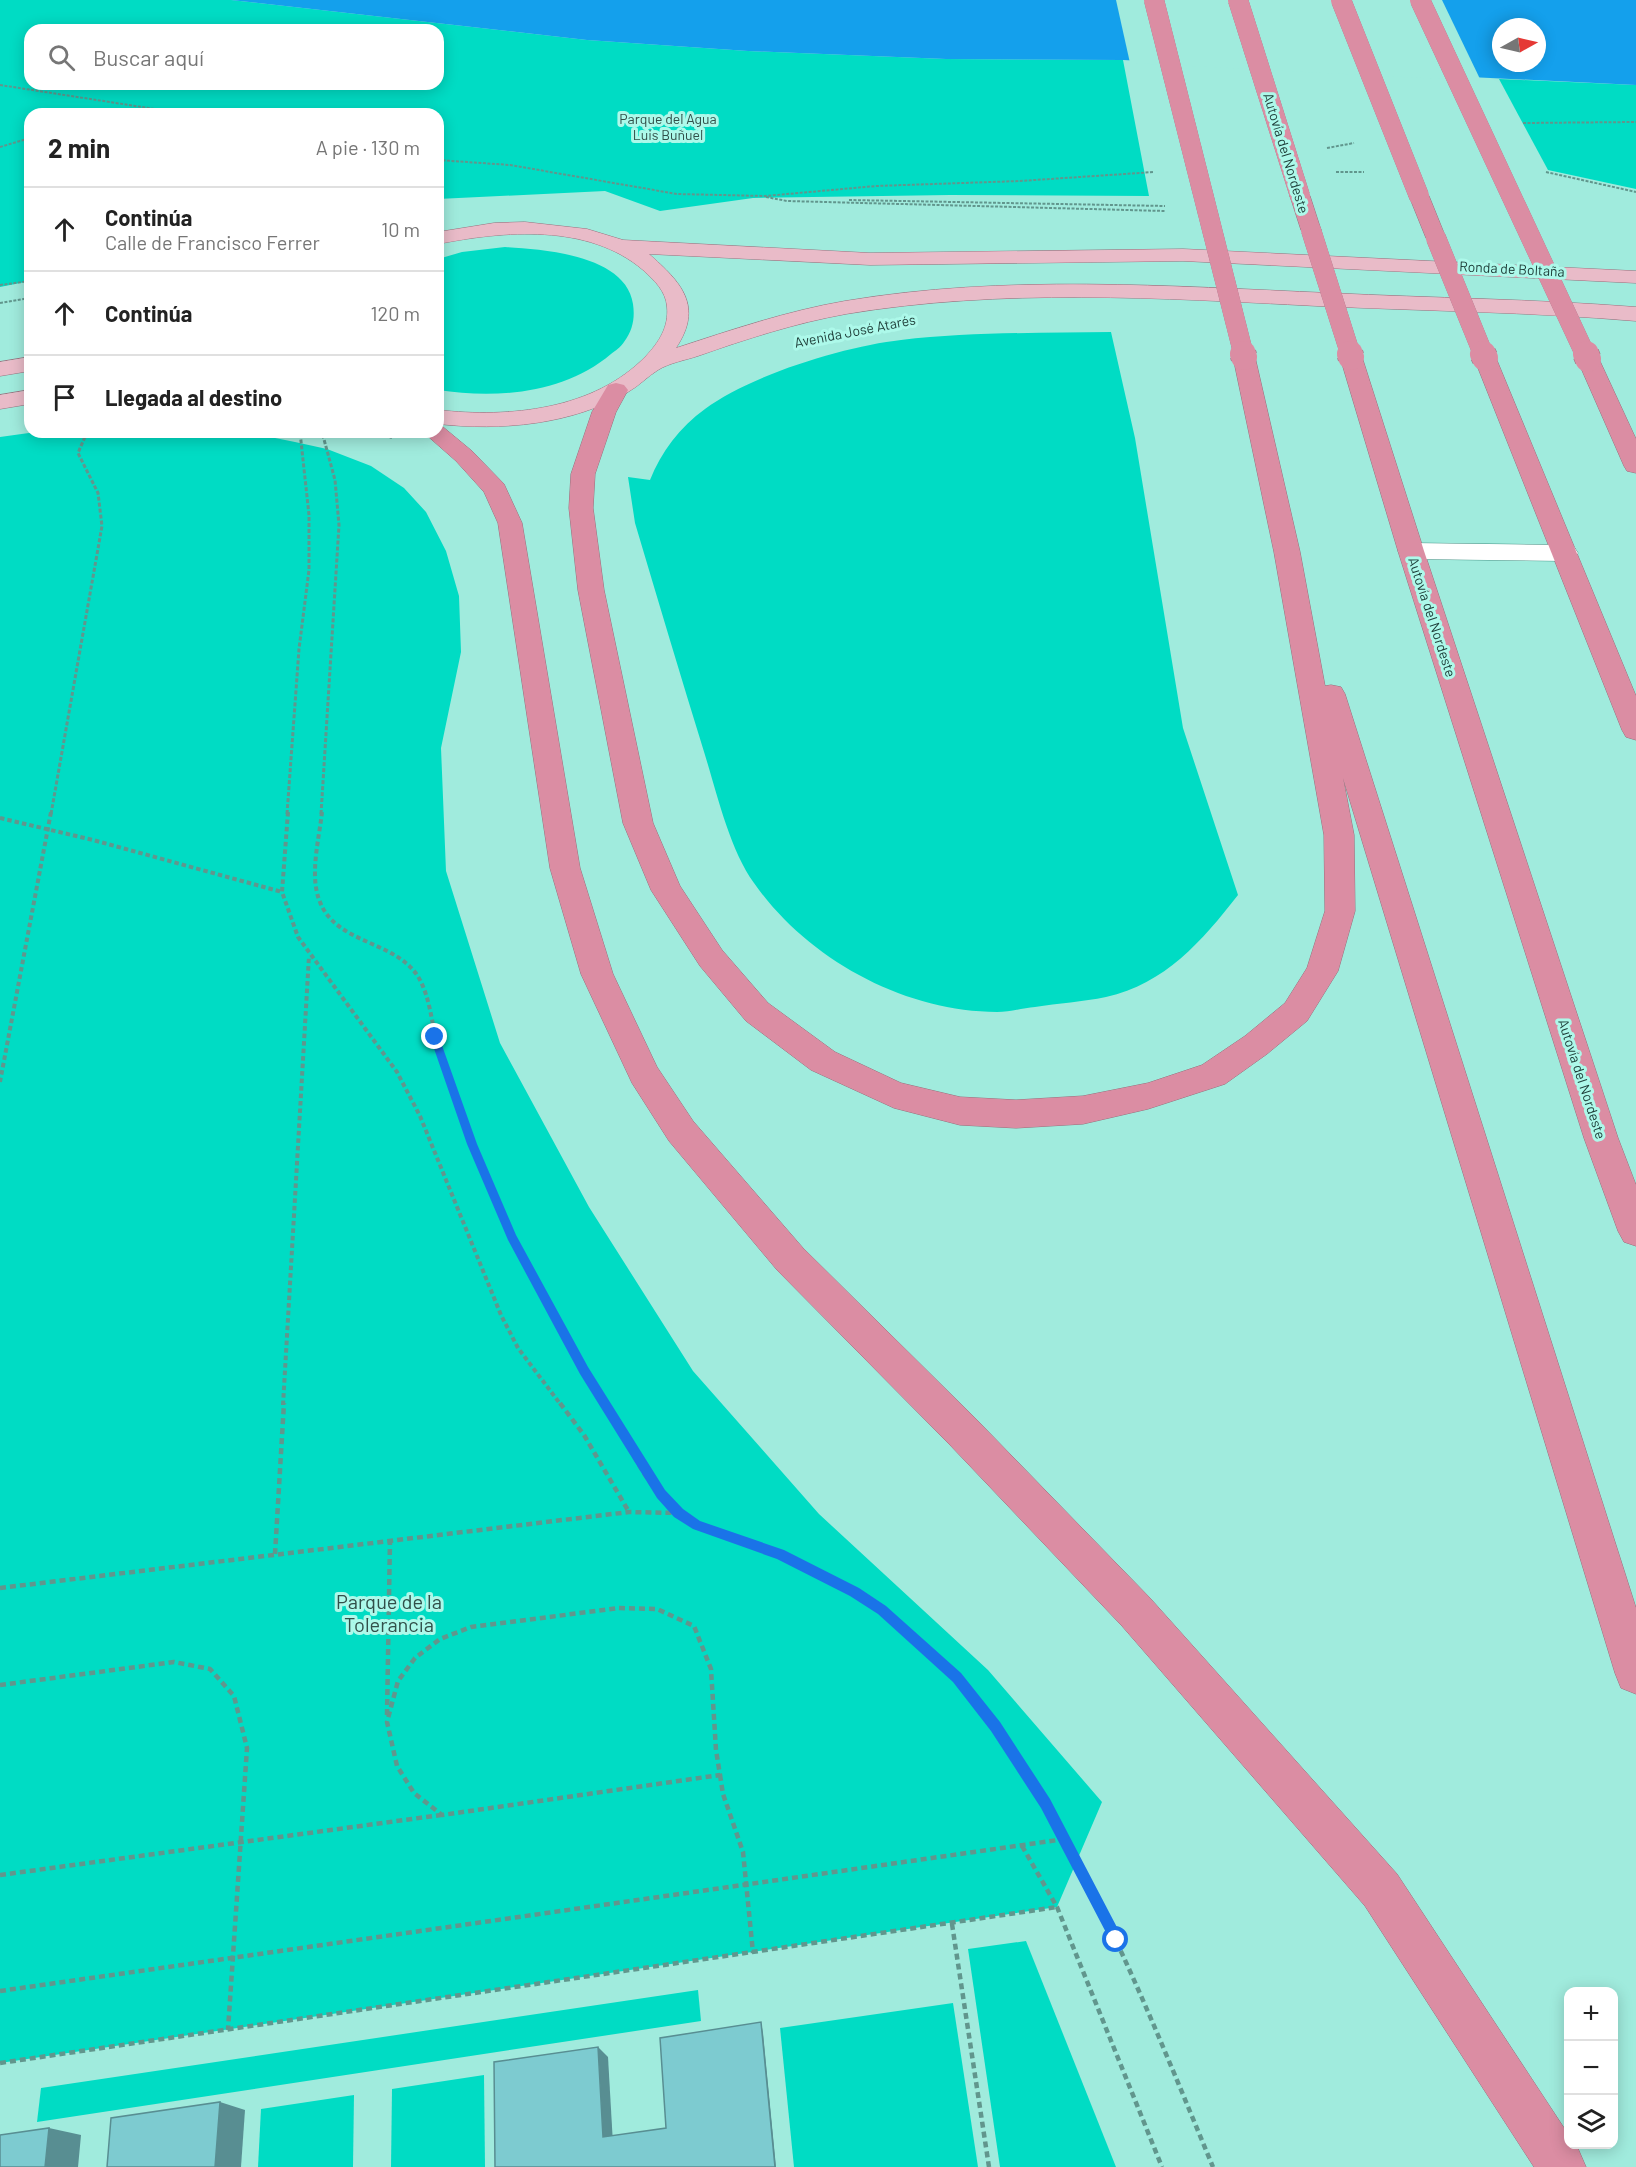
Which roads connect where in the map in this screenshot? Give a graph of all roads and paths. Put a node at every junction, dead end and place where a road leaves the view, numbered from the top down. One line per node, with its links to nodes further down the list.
1 (1154, 0): 38 (highway, bridge)
2 (1238, 0): 37 (highway, Autovía del Nordeste, bridge)
3 (1341, 0): 39 (highway, bridge)
4 (1420, 0): 36 (highway, bridge)
5 (0, 85): 6 (path)
6 (24, 89)
7 (32, 90): 8 (path)
8 (148, 108)
9 (24, 140): 10 (path)
10 (0, 147)
11 (444, 160): 12 (path)
12 (779, 200): 13 (path); 14 (path)
13 (1166, 206)
14 (1173, 211)
15 (444, 237): 16 (main road)
16 (621, 246): 17 (main road, Ronda de Boltaña); 23 (main road)
17 (1636, 277)
18 (24, 282): 19 (path)
19 (0, 285)
20 (24, 299): 21 (path)
21 (0, 303)
22 (1636, 314): 23 (main road, Avenida José Atarés)
23 (653, 364): 26 (main road)
24 (24, 365): 25 (main road)
25 (0, 369)
26 (615, 390): 29 (main road); 38 (highway)
27 (24, 398): 28 (main road)
28 (0, 402)
29 (444, 417)
30 (84, 438): 42 (path)
31 (301, 438): 43 (path)
32 (324, 438): 48 (path)
33 (391, 438): 35 (path)
34 (442, 438): 72 (highway)
35 (398, 441)
36 (1636, 466)
37 (1411, 551): 39 (lane); 46 (highway, Autovía del Nordeste)
38 (1287, 552): 52 (highway)
39 (1565, 553): 40 (highway)
40 (1636, 730)
41 (0, 818): 42 (path)
42 (48, 830): 43 (path); 45 (path)
43 (282, 892): 44 (path)
44 (309, 956): 47 (path); 50 (path)
45 (0, 1082)
46 (1636, 1231)
47 (629, 1512): 48 (path); 49 (path)
48 (678, 1513): 57 (path)
49 (390, 1540): 50 (path); 54 (path)
50 (274, 1554): 51 (path)
51 (0, 1588)
52 (1636, 1673)
53 (1, 1686): 58 (path)
54 (387, 1722): 55 (path); 56 (path)
55 (720, 1775): 56 (path); 61 (path)
56 (442, 1815): 58 (path)
57 (1065, 1839): 59 (path); 71 (path)
58 (241, 1843): 60 (path); 65 (path)
59 (1022, 1846): 61 (path); 62 (path)
60 (0, 1875)
61 (746, 1885): 64 (path); 65 (path)
62 (1057, 1907): 63 (path); 70 (path)
63 (952, 1924): 64 (path); 69 (path)
64 (753, 1953): 67 (path)
65 (233, 1958): 66 (path); 67 (path)
66 (0, 1991)
67 (228, 2030): 68 (path)
68 (0, 2063)
69 (989, 2167)
70 (1162, 2167)
71 (1213, 2167)
72 (1562, 2167)

